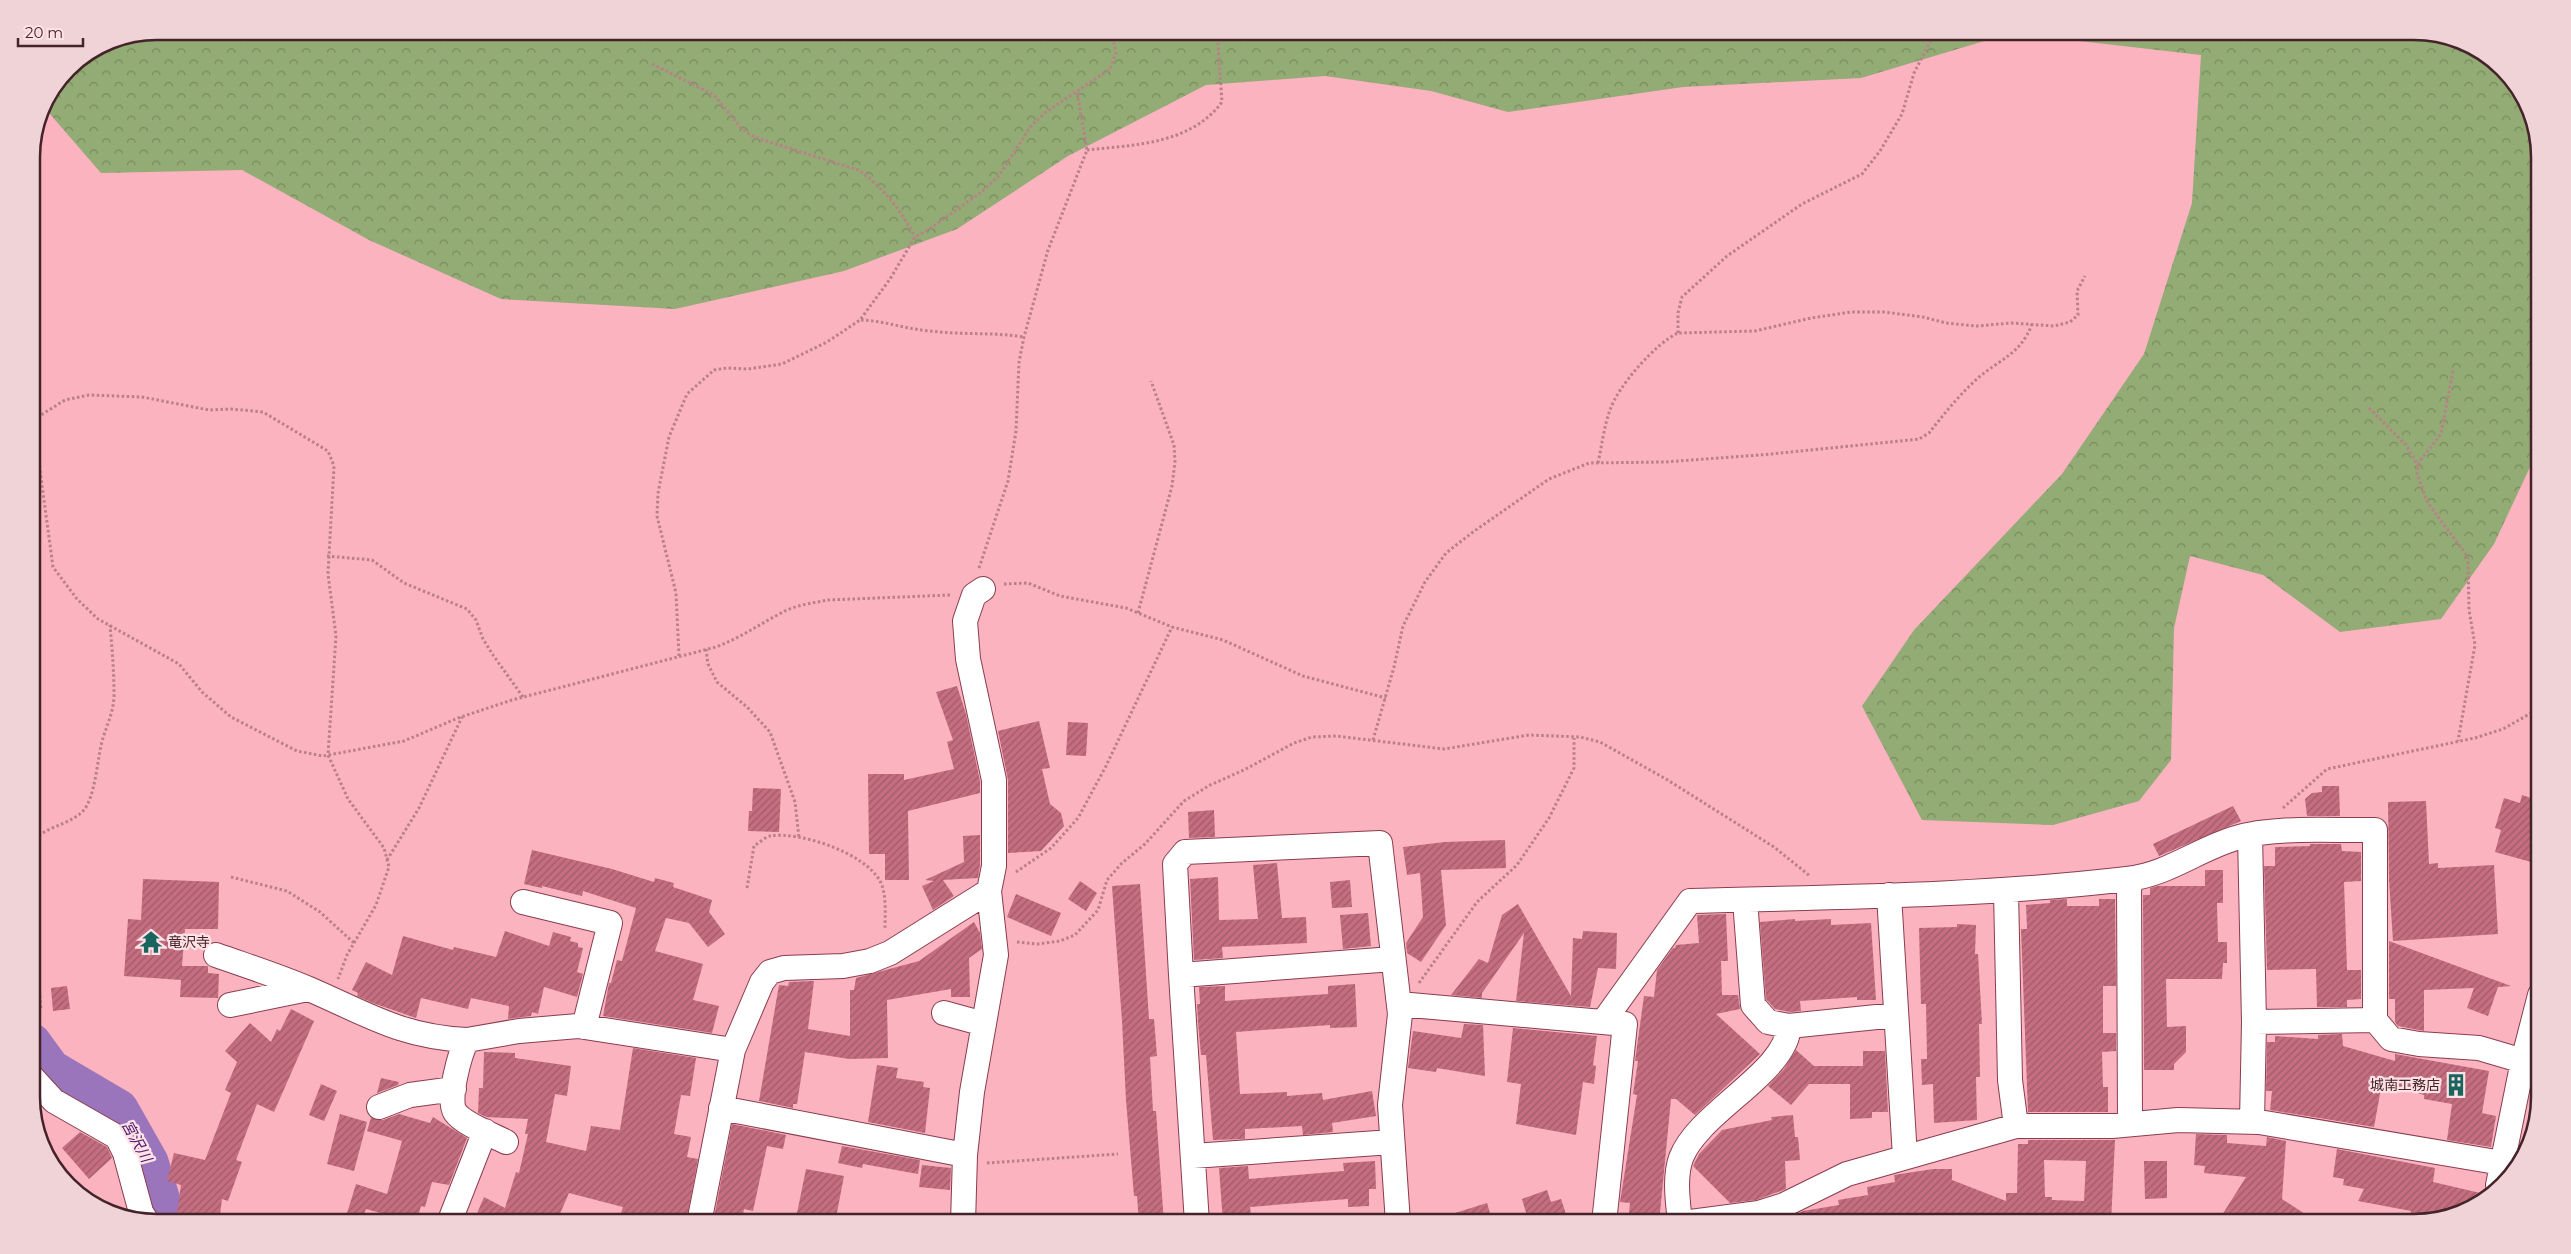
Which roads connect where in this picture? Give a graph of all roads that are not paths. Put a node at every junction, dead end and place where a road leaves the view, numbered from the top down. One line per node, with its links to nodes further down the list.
1 (978, 592): 4 (street)
2 (2257, 834): 3 (street); 17 (street); 19 (street)
3 (2129, 879): 5 (street); 32 (street)
4 (989, 891): 20 (street); 25 (street)
5 (2006, 891): 6 (street); 33 (street)
6 (1889, 895): 7 (street); 16 (street)
7 (1745, 900): 18 (street); 21 (street)
8 (523, 902): 22 (street)
9 (216, 955): 12 (street)
10 (1393, 959): 11 (street); 11 (street); 14 (street)
11 (1181, 975): 37 (street)
12 (308, 989): 13 (street); 24 (street)
13 (230, 1005)
14 (1405, 1005): 18 (street); 36 (street)
15 (944, 1013): 20 (street)
16 (1896, 1015): 21 (street); 38 (street)
17 (2375, 1020): 19 (street); 26 (street)
18 (1603, 1022): 47 (street)
19 (2254, 1022): 31 (street)
20 (984, 1024): 39 (street)
21 (1789, 1026): 48 (street)
22 (584, 1027): 24 (street); 25 (street)
23 (2531, 1030): 26 (street)
24 (467, 1040): 28 (street)
25 (733, 1050): 30 (street)
26 (2523, 1061): 40 (street)
27 (40, 1086): 41 (street)
28 (454, 1089): 29 (street); 34 (street)
29 (379, 1107)
30 (721, 1108): 39 (street); 43 (street)
31 (2252, 1122): 32 (street); 40 (street)
32 (2130, 1124): 33 (street)
33 (2016, 1126): 38 (street)
34 (485, 1131): 35 (street); 42 (street)
35 (506, 1142)
36 (1392, 1142): 37 (street); 46 (street)
37 (1192, 1156): 45 (street)
38 (1905, 1157): 49 (street)
39 (965, 1160): 44 (street)
40 (2500, 1174)
41 (142, 1213)
42 (453, 1214)
43 (701, 1214)
44 (964, 1214)
45 (1195, 1214)
46 (1397, 1214)
47 (1605, 1214)
48 (1680, 1214)
49 (1751, 1214)

